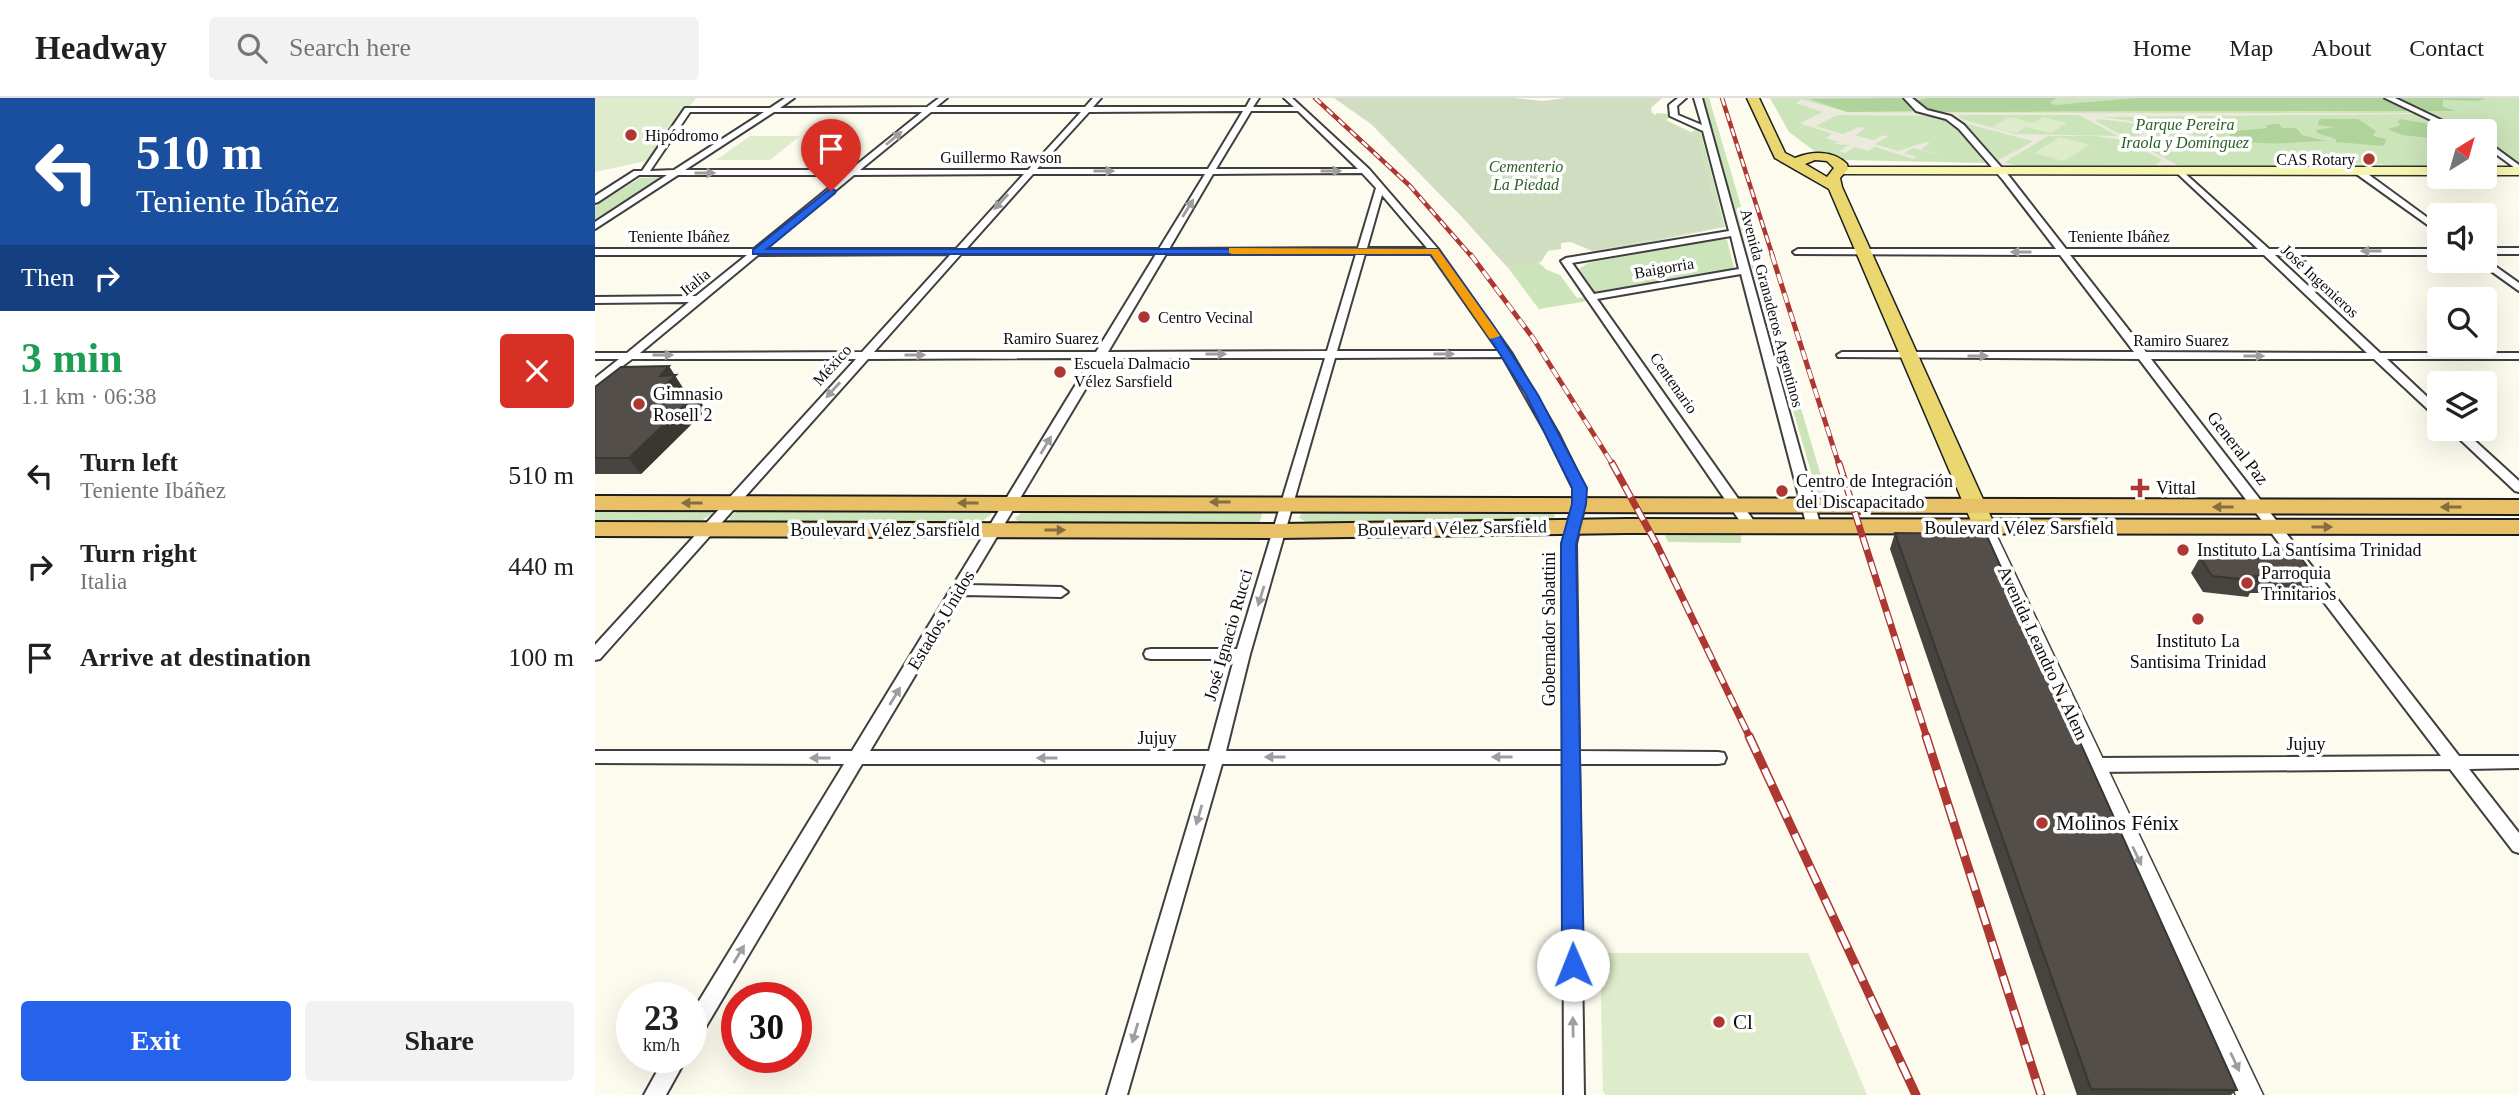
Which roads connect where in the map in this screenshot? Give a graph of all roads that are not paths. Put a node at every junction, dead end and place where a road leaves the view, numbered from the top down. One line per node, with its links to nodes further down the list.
1 (790, 98): 14 (street)
2 (943, 98): 15 (street, Italia)
3 (1097, 98): 16 (street, México)
4 (1255, 98): 12 (street, Estados Unidos)
5 (1288, 98): 13 (street, Gobernador Sabattini)
6 (1682, 98): 18 (street)
7 (1698, 98): 18 (street, Avenida Granaderos Argentinos)
8 (1753, 98): 24 (main road)
9 (1765, 98): 19 (main road)
10 (1908, 98): 34 (street, General Paz)
11 (2389, 98): 17 (street)
12 (1247, 109): 13 (street); 16 (street); 25 (street, Estados Unidos)
13 (1301, 109): 28 (street, Gobernador Sabattini)
14 (771, 110): 15 (street); 35 (street); 36 (street)
15 (928, 110): 16 (street); 33 (street, Italia, one-way to 15)
16 (1086, 110): 27 (street, México)
17 (2435, 119)
18 (1707, 130): 42 (street, Avenida Granaderos Argentinos)
19 (1786, 139)
20 (1798, 149): 22 (main road)
21 (2497, 152): 26 (street)
22 (1819, 156): 23 (main road); 24 (main road)
23 (1838, 166): 24 (main road); 34 (main road); 37 (main road)
24 (1804, 169): 37 (main road)
25 (1211, 170): 27 (street, Guillermo Rawson, one-way to 25); 28 (street, Guillermo Rawson, one-way to 28); 43 (street, Estados Unidos, one-way to 25)
26 (2519, 170): 32 (main road)
27 (1029, 171): 33 (street, Guillermo Rawson); 44 (street, México, one-way to 44)
28 (1366, 171): 38 (street, Gobernador Sabattini)
29 (2180, 171): 30 (main road); 34 (main road); 47 (street, José Ingenieros)
30 (2358, 171): 31 (main road); 40 (street)
31 (2427, 171)
32 (2497, 171)
33 (853, 172): 36 (street, Guillermo Rawson, one-way to 33); 52 (street, Italia)
34 (1999, 172): 55 (street, General Paz)
35 (640, 173): 36 (street, Guillermo Rawson); 39 (street)
36 (675, 173): 41 (street)
37 (1835, 187): 54 (main road, Avenida Leandro N. Alem)
38 (1380, 188): 45 (street, José Ignacio Rucci); 46 (street, Gobernador Sabattini)
39 (595, 200)
40 (2427, 221)
41 (595, 226)
42 (1733, 233): 56 (street, Avenida Granaderos Argentinos); 59 (street, Centenario)
43 (1162, 250): 44 (street, Teniente Ibáñez); 45 (street, Teniente Ibáñez); 63 (street, Estados Unidos)
44 (956, 251): 52 (street, Teniente Ibáñez); 65 (street, México)
45 (1363, 251): 46 (street, Teniente Ibáñez); 62 (street, José Ignacio Rucci)
46 (1434, 251): 64 (street, Gobernador Sabattini)
47 (2265, 251): 48 (street, Teniente Ibáñez, one-way to 47); 55 (street, Teniente Ibáñez); 71 (street, José Ingenieros)
48 (2427, 251)
49 (2497, 251): 50 (street)
50 (2519, 251)
51 (595, 252): 52 (street, Teniente Ibáñez)
52 (757, 252): 60 (street, Italia)
53 (1798, 252): 54 (street, Teniente Ibáñez)
54 (1864, 252): 55 (street, Teniente Ibáñez, one-way to 54); 69 (main road, Avenida Leandro N. Alem)
55 (2063, 252): 70 (street, General Paz)
56 (1743, 271): 59 (street, Baigorria); 85 (street, Avenida Granaderos Argentinos)
57 (2497, 272): 58 (street)
58 (2519, 288)
59 (1592, 297): 82 (street, Centenario)
60 (699, 299): 61 (street); 68 (street, Italia)
61 (595, 300)
62 (1331, 353): 63 (street, Ramiro Suarez, one-way to 62); 64 (street, Ramiro Suarez, one-way to 64); 77 (street, José Ignacio Rucci)
63 (1100, 354): 65 (street, Ramiro Suarez, one-way to 63); 80 (street, Estados Unidos, one-way to 63)
64 (1507, 354): 81 (street, Gobernador Sabattini)
65 (865, 355): 68 (street, Ramiro Suarez, one-way to 65); 79 (street, México, one-way to 79)
66 (1842, 355): 69 (street, Ramiro Suarez)
67 (595, 356): 68 (street, Ramiro Suarez)
68 (630, 356): 73 (street, Italia)
69 (1909, 356): 70 (street, Ramiro Suarez, one-way to 70); 86 (main road, Avenida Leandro N. Alem)
70 (2143, 356): 71 (street, Ramiro Suarez, one-way to 71); 83 (street, General Paz)
71 (2377, 356): 72 (street, Ramiro Suarez); 74 (street, José Ingenieros)
72 (2519, 356)
73 (595, 384)
74 (2427, 403)
75 (2468, 441): 76 (street)
76 (2519, 488)
77 (1289, 502): 80 (highway, Boulevard Vélez Sarsfield, one-way to 80); 81 (highway, Boulevard Vélez Sarsfield); 94 (street, José Ignacio Rucci)
78 (595, 503): 79 (highway, Boulevard Vélez Sarsfield, one-way to 78)
79 (731, 503): 80 (highway, Boulevard Vélez Sarsfield, one-way to 79); 92 (street, México)
80 (1011, 503): 93 (street, Estados Unidos)
81 (1579, 504): 82 (highway, Boulevard Vélez Sarsfield); 87 (street, Gobernador Sabattini)
82 (1738, 506): 85 (highway, Boulevard Vélez Sarsfield); 88 (street, Centenario)
83 (2259, 507): 84 (highway, Boulevard Vélez Sarsfield, one-way to 83); 86 (highway, Boulevard Vélez Sarsfield, one-way to 86); 89 (street, General Paz)
84 (2519, 507)
85 (1812, 517): 86 (highway, Boulevard Vélez Sarsfield); 88 (highway, Boulevard Vélez Sarsfield)
86 (1980, 518): 89 (highway, Boulevard Vélez Sarsfield); 107 (street, Avenida Leandro N. Alem)
87 (1572, 527): 88 (highway, Boulevard Vélez Sarsfield); 94 (highway, Boulevard Vélez Sarsfield); 102 (street, Gobernador Sabattini)
88 (1751, 527)
89 (2275, 527): 90 (highway, Boulevard Vélez Sarsfield, one-way to 90); 105 (street, General Paz)
90 (2519, 527)
91 (595, 529): 92 (highway, Boulevard Vélez Sarsfield)
92 (707, 529): 93 (highway, Boulevard Vélez Sarsfield); 99 (street, México)
93 (995, 530): 94 (highway, Boulevard Vélez Sarsfield, one-way to 94); 95 (street, Estados Unidos)
94 (1280, 531): 98 (street, José Ignacio Rucci, one-way to 98)
95 (959, 590): 96 (street); 103 (street, Estados Unidos, one-way to 95)
96 (1061, 592)
97 (1151, 654): 98 (street)
98 (1243, 654): 101 (street, José Ignacio Rucci)
99 (595, 655)
100 (595, 757): 103 (street, Jujuy, one-way to 100)
101 (1216, 757): 102 (street, Jujuy, one-way to 101); 103 (street, Jujuy, one-way to 103); 112 (street, José Ignacio Rucci, one-way to 112)
102 (1570, 757): 104 (street, Jujuy); 113 (street, Gobernador Sabattini, one-way to 102)
103 (858, 758): 109 (street, Estados Unidos, one-way to 103)
104 (1719, 758)
105 (2456, 762): 106 (street, Jujuy); 107 (street, Jujuy); 108 (street, General Paz)
106 (2519, 762)
107 (2094, 765): 114 (street, Avenida Leandro N. Alem, one-way to 114)
108 (2519, 846)
109 (707, 1007)
110 (667, 1073): 111 (street)
111 (654, 1095)
112 (1117, 1095)
113 (1574, 1095)
114 (2250, 1095)

